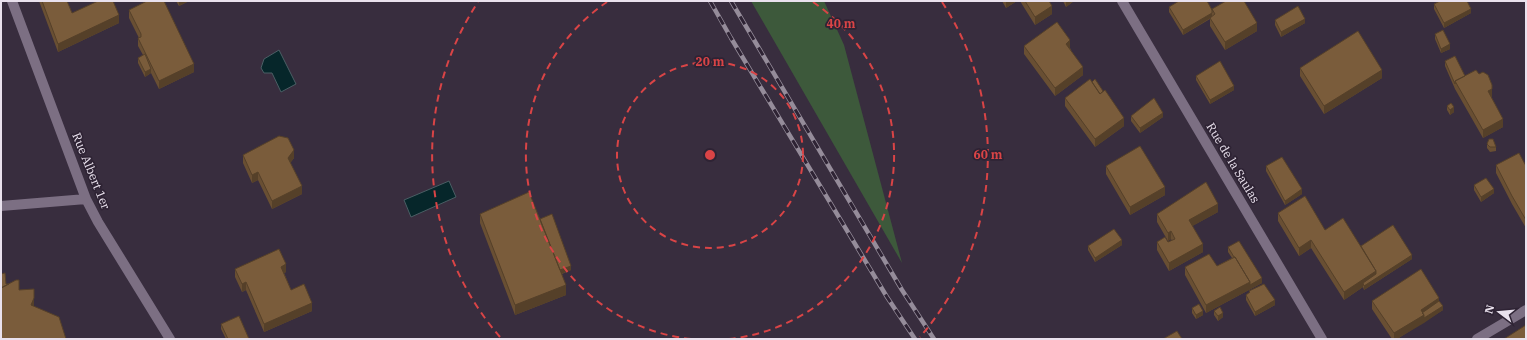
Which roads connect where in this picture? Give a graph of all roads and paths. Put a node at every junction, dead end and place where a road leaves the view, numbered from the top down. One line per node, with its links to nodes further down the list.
1 (12, 1): 3 (street, Rue Albert 1er)
2 (1122, 1): 7 (street, Rue de la Saulas)
3 (86, 199): 4 (street); 6 (street, Rue Albert 1er)
4 (1, 206)
5 (1526, 310): 8 (street)
6 (170, 339)
7 (1322, 339)
8 (1477, 339)

